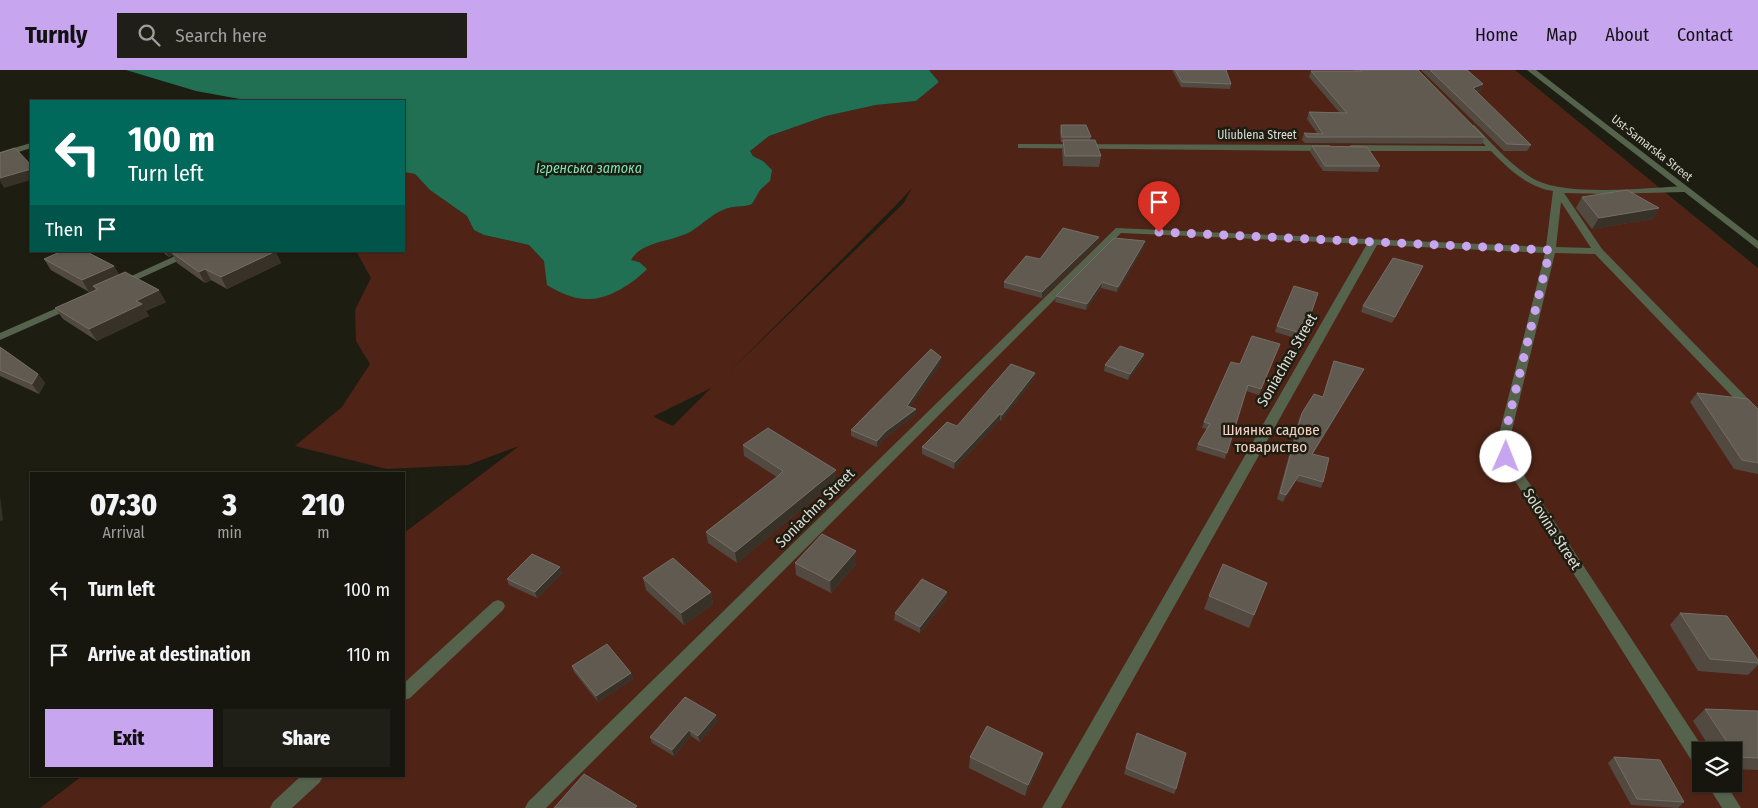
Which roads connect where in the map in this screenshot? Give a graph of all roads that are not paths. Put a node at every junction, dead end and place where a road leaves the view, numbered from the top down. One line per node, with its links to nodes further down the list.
1 (1531, 70): 9 (street, Ust-Samarska Street)
2 (1467, 122): 7 (street)
3 (30, 145): 8 (street)
4 (1021, 146): 5 (street, Uliublena Street)
5 (1336, 148)
6 (1345, 148): 7 (street)
7 (1492, 149): 10 (street)
8 (0, 155)
9 (1684, 189): 10 (street); 12 (street, Ust-Samarska Street)
10 (1558, 190): 13 (street, Solovina Street); 14 (street)
11 (1374, 241): 13 (street); 26 (street, Soniachna Street); 27 (street, Soniachna Street)
12 (1758, 246)
13 (1550, 250): 14 (street); 22 (street, Solovina Street)
14 (1598, 251): 19 (street)
15 (193, 252): 16 (street)
16 (106, 290)
17 (80, 302): 18 (street)
18 (0, 337)
19 (1758, 416)
20 (498, 606): 21 (street)
21 (405, 692)
22 (1692, 746)
23 (313, 777): 25 (street)
24 (1721, 792): 28 (street)
25 (279, 808)
26 (534, 808)
27 (1051, 808)
28 (1732, 808)

